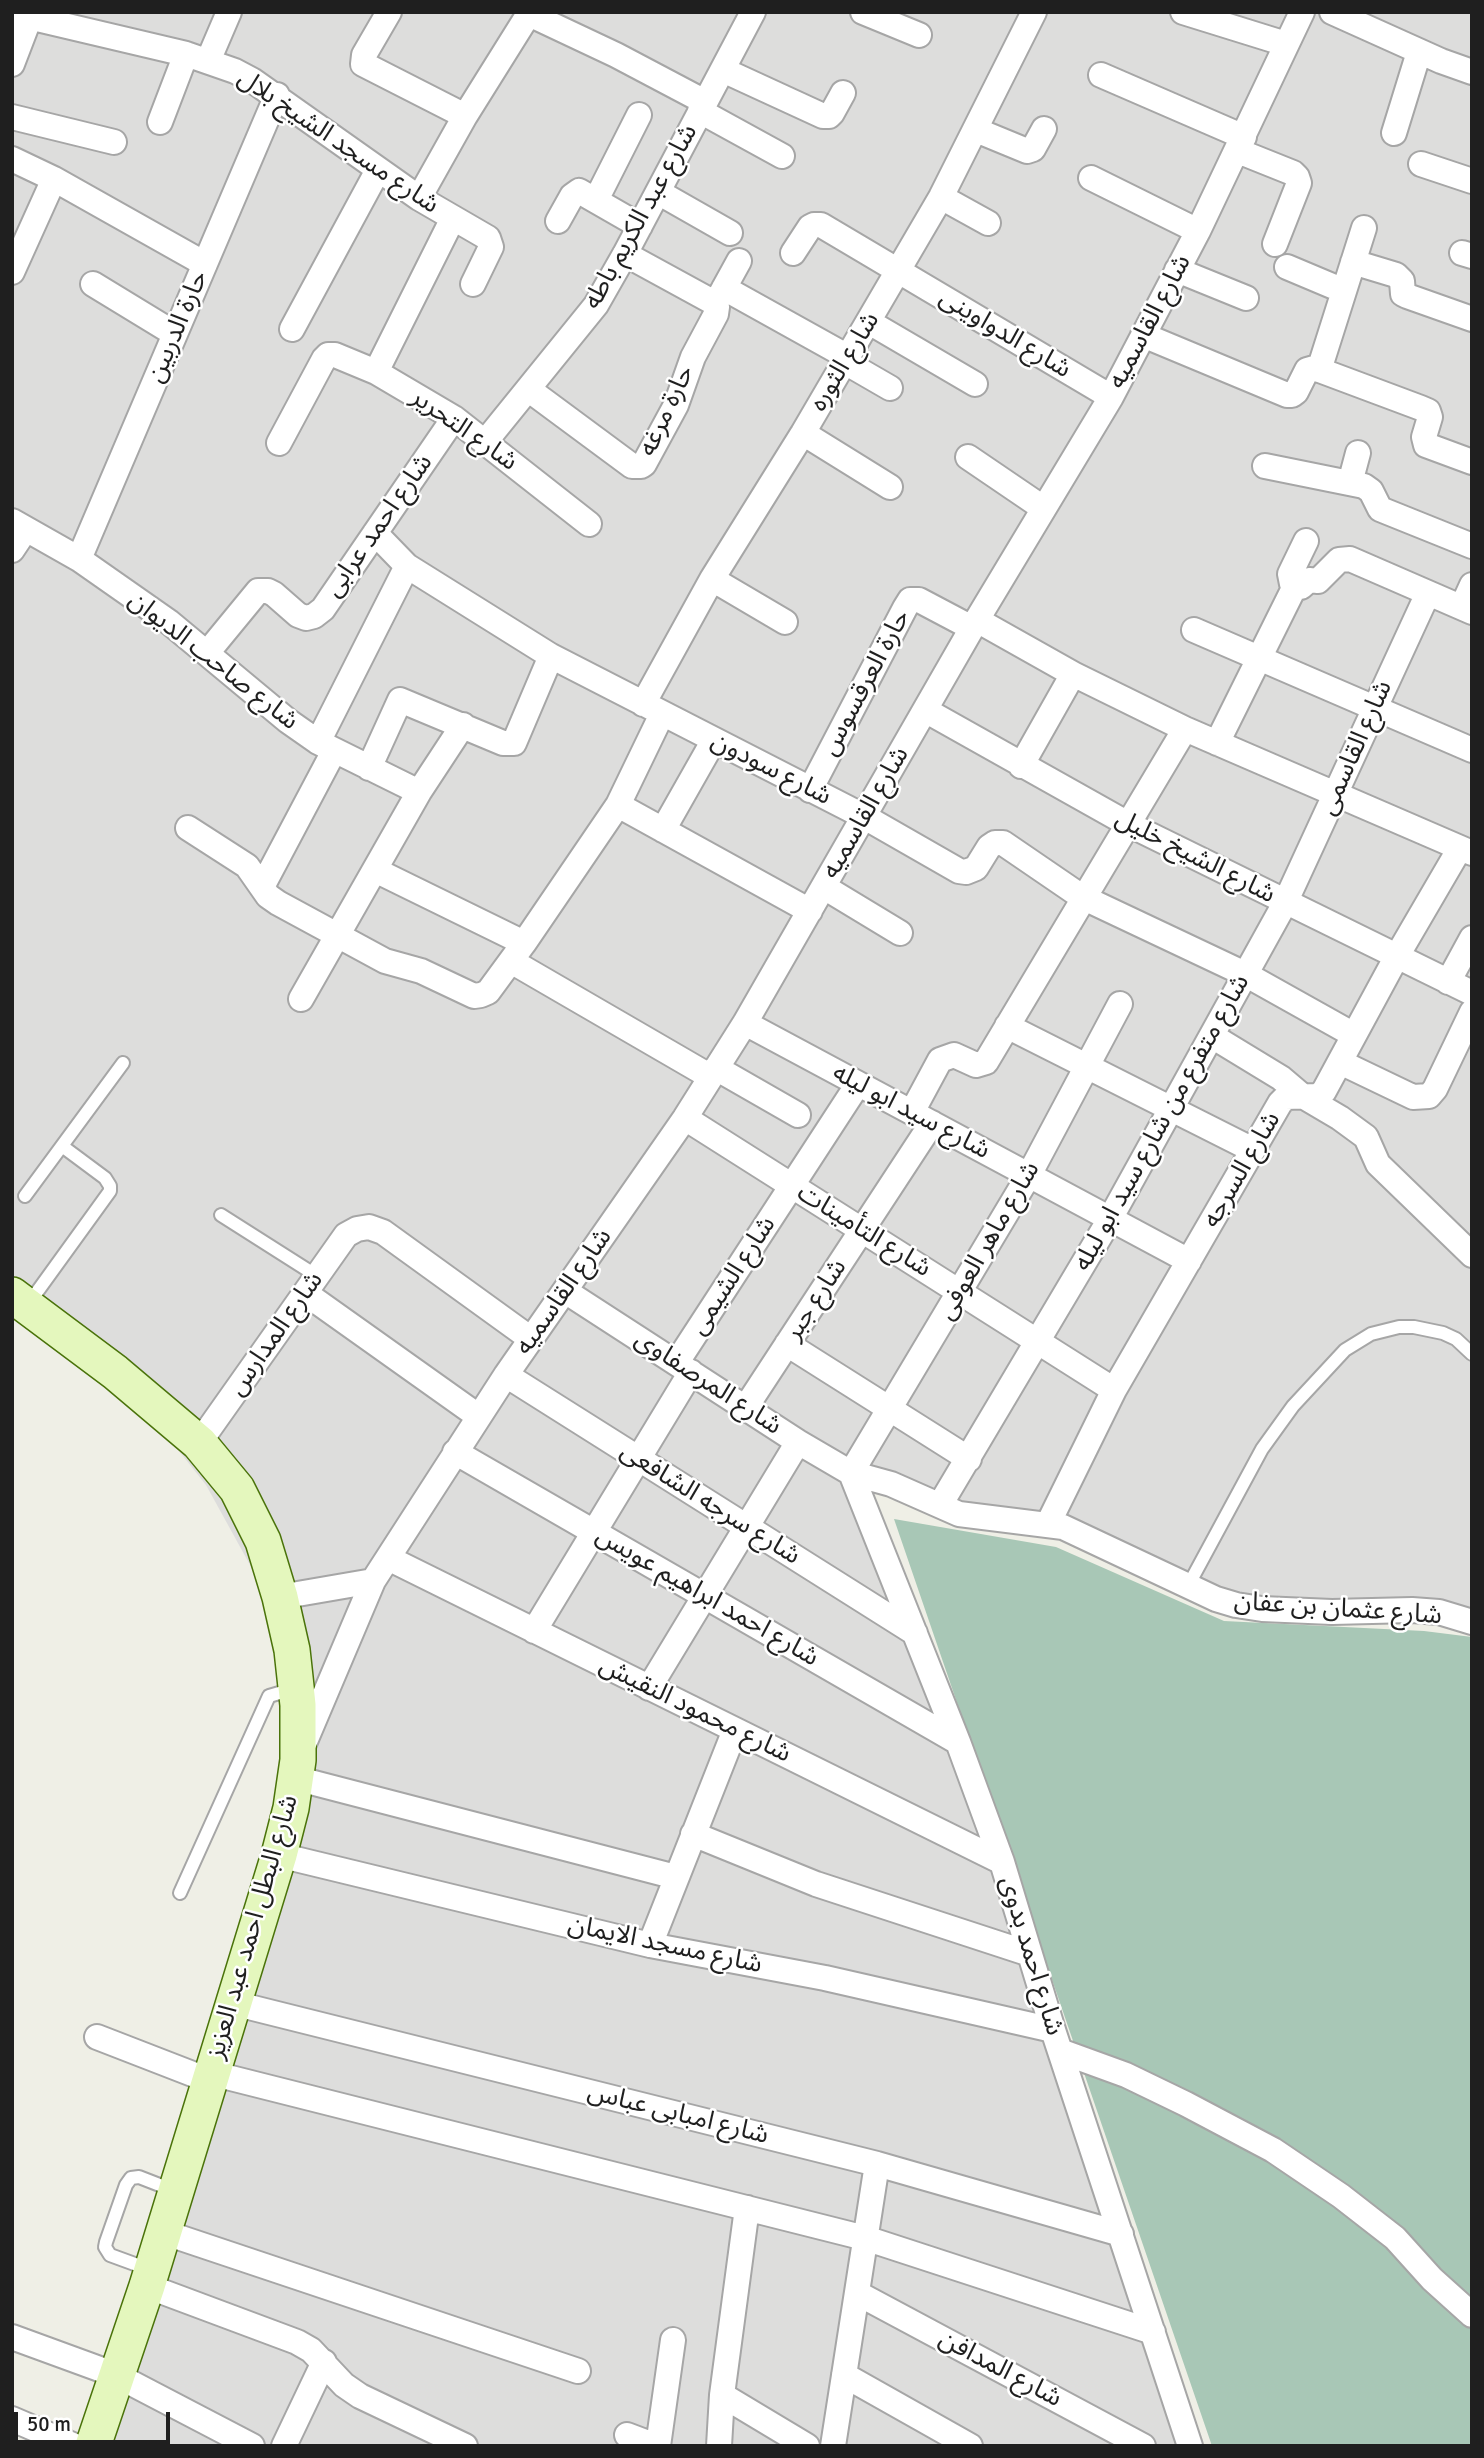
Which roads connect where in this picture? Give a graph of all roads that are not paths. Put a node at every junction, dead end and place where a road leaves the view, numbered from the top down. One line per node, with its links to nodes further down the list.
1 (229, 12): 14 (street)
2 (388, 12): 23 (street)
3 (753, 12): 16 (street, شارع عبد الكريم باطه)
4 (863, 12): 11 (street)
5 (1182, 12): 12 (street)
6 (1302, 12): 12 (street, شارع القاسميه)
7 (1332, 12): 13 (street)
8 (529, 13): 21 (street); 23 (street)
9 (1025, 15): 27 (street, شارع الثوره)
10 (31, 16): 14 (street, شارع مسجد الشيخ بلال); 15 (street)
11 (919, 35)
12 (1286, 44): 30 (street, شارع القاسميه)
13 (1419, 52): 17 (street); 28 (street)
14 (197, 58): 20 (street, شارع مسجد الشيخ بلال); 25 (street)
15 (12, 64)
16 (723, 70): 19 (street); 21 (street, شارع عبد الكريم باطه)
17 (1472, 72)
18 (1101, 75): 30 (street)
19 (844, 93)
20 (277, 95): 34 (street, شارع مسجد الشيخ بلال); 54 (street, حارة الدربين)
21 (703, 106): 31 (street); 38 (street, شارع عبد الكريم باطه)
22 (639, 115): 41 (street)
23 (465, 116): 40 (street)
24 (12, 117): 29 (street)
25 (160, 122)
26 (1044, 129): 27 (street)
27 (976, 130): 39 (street, شارع الثوره)
28 (1394, 132)
29 (114, 142)
30 (1241, 144): 47 (street, شارع القاسميه); 49 (street)
31 (782, 156)
32 (12, 159): 36 (street)
33 (1421, 164): 37 (street)
34 (378, 170): 40 (street, شارع مسجد الشيخ بلال); 66 (street)
35 (1091, 178): 47 (street)
36 (54, 179): 54 (street); 58 (street)
37 (1472, 181)
38 (658, 192): 45 (street, شارع عبد الكريم باطه); 48 (street)
39 (941, 197): 44 (street); 57 (street, شارع الثوره)
40 (419, 198): 42 (street, شارع مسجد الشيخ بلال)
41 (596, 200): 43 (street); 45 (street)
42 (453, 218): 60 (street, شارع مسجد الشيخ بلال); 71 (street)
43 (558, 221)
44 (988, 223)
45 (640, 226): 51 (street, شارع عبد الكريم باطه)
46 (1364, 228): 53 (street)
47 (1198, 231): 56 (street, شارع القاسميه)
48 (730, 233)
49 (1275, 244)
50 (793, 253): 57 (street, شارع الدواوينى)
51 (625, 254): 63 (street); 74 (street, شارع عبد الكريم باطه)
52 (739, 261): 63 (street)
53 (1353, 262): 61 (street); 64 (street)
54 (205, 264): 67 (street, حارة الدربين)
55 (1287, 267): 61 (street)
56 (1177, 270): 62 (street); 68 (street, شارع القاسميه)
57 (899, 271): 65 (street, شارع الثوره); 75 (street, شارع الدواوينى)
58 (12, 272)
59 (93, 284): 67 (street)
60 (473, 284)
61 (1344, 290): 70 (street)
62 (1246, 298)
63 (719, 300): 69 (street); 74 (street, حارة مرغه)
64 (1472, 319)
65 (869, 321): 69 (street, شارع الثوره); 72 (street)
66 (292, 329)
67 (175, 334): 93 (street, حارة الدربين)
68 (1143, 335): 70 (street); 75 (street, شارع القاسميه)
69 (847, 360): 73 (street); 77 (street, شارع الثوره)
70 (1319, 369): 82 (street)
71 (376, 372): 76 (street, شارع التحرير); 79 (street, شارع التحرير)
72 (975, 384)
73 (890, 388)
74 (528, 389): 78 (street, شارع عبد الكريم باطه)
75 (1111, 397): 86 (street, شارع القاسميه)
76 (454, 418): 78 (street, شارع التحرير); 89 (street, شارع احمد عرابى)
77 (803, 433): 85 (street); 95 (street, شارع الثوره)
78 (485, 442): 87 (street, شارع التحرير)
79 (279, 443)
80 (1357, 453): 84 (street)
81 (968, 457): 86 (street)
82 (1471, 460)
83 (1265, 466): 84 (street)
84 (1350, 484): 91 (street)
85 (890, 487)
86 (1043, 508): 100 (street, شارع القاسميه)
87 (589, 524)
88 (19, 525): 92 (street); 93 (street, شارع صاحب الديوان)
89 (375, 533): 94 (street, شارع سودون); 102 (street, شارع احمد عرابى)
90 (1306, 541): 96 (street)
91 (1472, 546)
92 (12, 550)
93 (79, 559): 102 (street, شارع صاحب الديوان)
94 (407, 566): 103 (street, شارع سودون); 113 (street)
95 (712, 579): 99 (street); 107 (street, شارع الثوره)
96 (1296, 586): 97 (street); 104 (street)
97 (1428, 593): 98 (street); 106 (street, شارع القاسمى)
98 (1468, 601)
99 (785, 622)
100 (974, 624): 105 (street); 108 (street, شارع القاسميه); 117 (street, حارة العرقسوس)
101 (1194, 630): 104 (street)
102 (207, 653): 113 (street, شارع صاحب الديوان)
103 (551, 656): 107 (street, شارع سودون); 109 (street)
104 (1259, 659): 106 (street); 112 (street)
105 (1073, 674): 110 (street); 115 (street)
106 (1373, 708): 114 (street); 119 (street, شارع القاسمى)
107 (653, 709): 111 (street, شارع سودون); 120 (street, شارع الثوره)
108 (925, 710): 115 (street, شارع الشيخ خليل); 121 (street, شارع القاسميه)
109 (463, 725): 116 (street); 118 (street)
110 (1185, 729): 112 (street); 122 (street)
111 (714, 740): 117 (street, شارع سودون); 124 (street)
112 (1217, 743): 119 (street)
113 (326, 747): 116 (street, شارع صاحب الديوان); 127 (street)
114 (1472, 750)
115 (1021, 766): 122 (street, شارع الشيخ خليل)
116 (369, 768): 118 (street, شارع صاحب الديوان)
117 (810, 790): 121 (street, شارع سودون)
118 (419, 792): 126 (street)
119 (1335, 794): 125 (street); 130 (street, شارع القاسمى)
120 (618, 805): 124 (street); 135 (street, شارع الثوره)
121 (863, 816): 128 (street, شارع القاسميه); 129 (street, شارع سودون)
122 (1128, 824): 129 (street); 130 (street, شارع الشيخ خليل)
123 (188, 828): 127 (street)
124 (663, 830): 131 (street)
125 (1466, 850): 136 (street, شارع السرجه)
126 (375, 870): 133 (street); 135 (street)
127 (262, 887): 133 (street)
128 (824, 887): 131 (street, شارع القاسميه); 132 (street)
129 (1083, 897): 137 (street, شارع سودون); 144 (street)
130 (1285, 903): 136 (street, شارع الشيخ خليل); 137 (street, شارع متفرع من شارع سيد ابو ليله)
131 (810, 911): 143 (street, شارع القاسميه)
132 (900, 933)
133 (337, 936): 135 (street, شارع الثوره); 140 (street)
134 (1472, 938): 138 (street)
135 (517, 952): 150 (street)
136 (1397, 956): 138 (street, شارع الشيخ خليل); 145 (street, شارع السرجه)
137 (1245, 974): 145 (street, شارع سودون); 146 (street, شارع متفرع من شارع سيد ابو ليله)
138 (1448, 982): 139 (street, شارع الشيخ خليل)
139 (1472, 993)
140 (301, 999)
141 (1120, 1004): 149 (street, شارع ماهر العوفى)
142 (1472, 1012): 147 (street)
143 (745, 1023): 150 (street, شارع القاسميه); 151 (street, شارع سيد ابو ليله)
144 (1007, 1026): 149 (street); 156 (street, شارع جبر)
145 (1354, 1035): 147 (street, شارع السرجه)
146 (1212, 1036): 152 (street); 153 (street, شارع متفرع من شارع سيد ابو ليله)
147 (1340, 1062): 152 (street, شارع السرجه)
148 (123, 1063): 157 (lane)
149 (1087, 1066): 153 (street); 159 (street, شارع ماهر العوفى)
150 (713, 1073): 154 (street); 155 (street, شارع القاسميه)
151 (858, 1084): 156 (street, شارع سيد ابو ليله); 160 (street, شارع الشيمى)
152 (1301, 1095): 158 (street, شارع السرجه); 165 (street)
153 (1171, 1109): 158 (street); 163 (street, شارع متفرع من شارع سيد ابو ليله)
154 (798, 1115)
155 (685, 1118): 160 (street, شارع التأمينات); 168 (street, شارع القاسميه)
156 (922, 1118): 159 (street, شارع سيد ابو ليله); 164 (street, شارع جبر)
157 (62, 1146): 161 (lane); 170 (lane)
158 (1253, 1150): 166 (street, شارع السرجه)
159 (1028, 1175): 163 (street, شارع سيد ابو ليله); 169 (street, شارع ماهر العوفى)
160 (792, 1185): 164 (street, شارع التأمينات); 175 (street, شارع الشيمى)
161 (25, 1196)
162 (221, 1215): 167 (lane)
163 (1110, 1219): 166 (street, شارع سيد ابو ليله); 172 (street, شارع متفرع من شارع سيد ابو ليله)
164 (862, 1230): 169 (street, شارع التأمينات); 173 (street, شارع جبر)
165 (1472, 1255)
166 (1189, 1261): 177 (street, شارع السرجه)
167 (311, 1284): 171 (street, شارع المدارس); 180 (street); 182 (street, شارع المدارس)
168 (565, 1291): 171 (street, شارع القاسميه); 175 (street, شارع المرصفاوى)
169 (960, 1292): 172 (street, شارع التأمينات); 179 (street, شارع ماهر العوفى)
170 (20, 1301): 182 (main road, شارع البطل احمد عبد العزيز)
171 (531, 1339): 176 (street, شارع القاسميه)
172 (1039, 1342): 177 (street, شارع التأمينات); 185 (street, شارع متفرع من شارع سيد ابو ليله)
173 (787, 1344): 178 (street, شارع جبر); 179 (street)
174 (1472, 1354): 193 (lane)
175 (684, 1367): 178 (street, شارع المرصفاوى); 184 (street, شارع الشيمى)
176 (506, 1375): 180 (street, شارع القاسميه); 184 (street, شارع سرجه الشافعى)
177 (1114, 1390): 188 (street, شارع السرجه)
178 (746, 1407): 181 (street, شارع المرصفاوى)
179 (889, 1409): 185 (street); 186 (street, شارع ماهر العوفى)
180 (478, 1416): 183 (street, شارع القاسميه)
181 (798, 1442): 186 (street, شارع المرصفاوى); 189 (street)
182 (200, 1443): 195 (main road, شارع البطل احمد عبد العزيز)
183 (455, 1452): 190 (street, شارع احمد ابراهيم عويس); 191 (street, شارع القاسميه)
184 (638, 1459): 189 (street, شارع سرجه الشافعى); 190 (street, شارع الشيمى)
185 (969, 1459): 187 (street, شارع متفرع من شارع سيد ابو ليله)
186 (851, 1474): 187 (street, شارع عثمان بن عفان); 198 (street, شارع احمد بدوى)
187 (940, 1506): 188 (street, شارع عثمان بن عفان)
188 (1048, 1524): 193 (street, شارع عثمان بن عفان)
189 (746, 1527): 194 (street); 198 (street, شارع سرجه الشافعى)
190 (594, 1532): 194 (street, شارع احمد ابراهيم عويس); 197 (street, شارع الشيمى)
191 (388, 1559): 192 (street, شارع القاسميه); 197 (street, شارع محمود النقيش)
192 (373, 1581): 195 (street); 203 (street, شارع القاسميه)
193 (1188, 1586): 196 (street, شارع عثمان بن عفان)
194 (705, 1596): 200 (street); 202 (street, شارع احمد ابراهيم عويس)
195 (280, 1597): 199 (main road, شارع البطل احمد عبد العزيز)
196 (1472, 1622)
197 (534, 1631): 200 (street, شارع محمود النقيش)
198 (915, 1633): 202 (street, شارع احمد بدوى)
199 (296, 1688): 203 (main road, شارع البطل احمد عبد العزيز); 208 (lane)
200 (649, 1688): 201 (street, شارع محمود النقيش)
201 (735, 1730): 204 (street); 206 (street, شارع محمود النقيش)
202 (958, 1742): 206 (street, شارع احمد بدوى)
203 (296, 1769): 205 (main road, شارع البطل احمد عبد العزيز); 207 (street)
204 (693, 1834): 207 (street); 210 (street)
205 (279, 1855): 209 (street, شارع مسجد الايمان); 211 (main road, شارع البطل احمد عبد العزيز)
206 (1002, 1862): 210 (street, شارع احمد بدوى)
207 (676, 1877): 209 (street)
208 (180, 1892)
209 (650, 1945): 213 (street, شارع مسجد الايمان)
210 (1030, 1954): 213 (street, شارع احمد بدوى)
211 (233, 2003): 214 (main road, شارع البطل احمد عبد العزيز); 215 (street, شارع امبابى عباس)
212 (97, 2037): 214 (street)
213 (1056, 2041): 219 (street, شارع احمد بدوى); 223 (street, شارع مسجد الايمان)
214 (210, 2076): 216 (main road, شارع البطل احمد عبد العزيز); 217 (street)
215 (877, 2164): 219 (street, شارع امبابى عباس); 220 (street)
216 (175, 2191): 218 (main road, شارع البطل احمد عبد العزيز); 221 (lane)
217 (747, 2208): 220 (street); 231 (street)
218 (163, 2232): 221 (main road, شارع البطل احمد عبد العزيز); 228 (street)
219 (1121, 2234): 224 (street, شارع احمد بدوى)
220 (865, 2238): 222 (street); 224 (street)
221 (149, 2278): 227 (street); 229 (main road, شارع البطل احمد عبد العزيز)
222 (857, 2293): 230 (street); 244 (street, شارع المدافن)
223 (1472, 2315)
224 (1153, 2332): 245 (street, شارع احمد بدوى)
225 (12, 2337): 229 (street)
226 (673, 2340): 239 (street)
227 (324, 2362): 237 (street); 238 (street)
228 (578, 2371)
229 (117, 2375): 235 (main road, شارع البطل احمد عبد العزيز); 236 (street)
230 (844, 2375): 242 (street); 243 (street)
231 (722, 2395): 240 (street); 241 (street)
232 (12, 2419): 234 (street)
233 (627, 2435): 239 (street)
234 (75, 2446)
235 (93, 2446)
236 (252, 2446)
237 (284, 2446)
238 (465, 2446)
239 (657, 2446)
240 (719, 2446)
241 (807, 2446)
242 (833, 2446)
243 (970, 2446)
244 (1143, 2446)
245 (1190, 2446)

